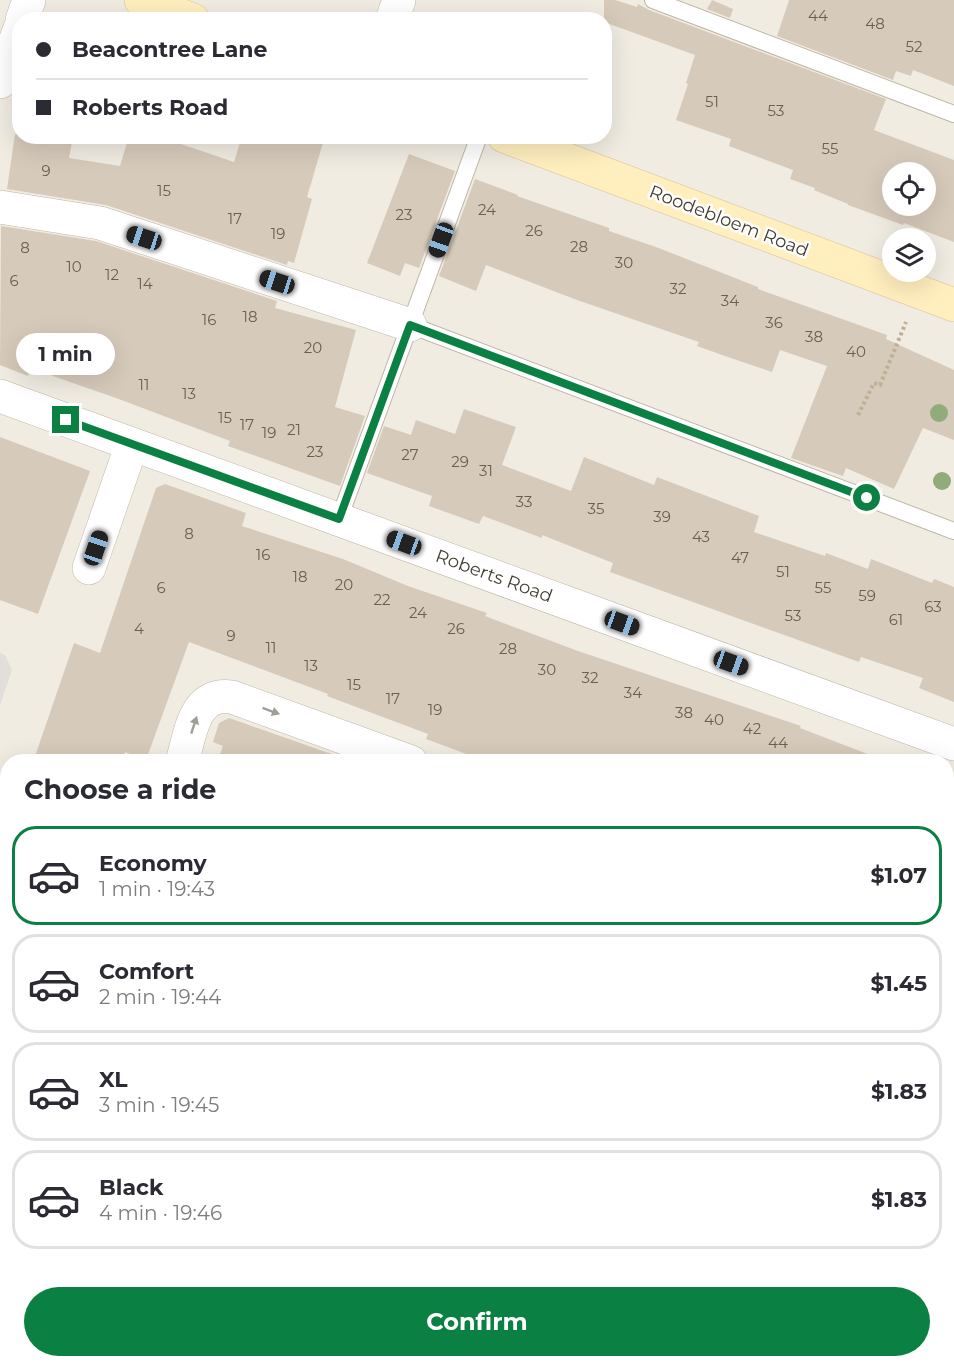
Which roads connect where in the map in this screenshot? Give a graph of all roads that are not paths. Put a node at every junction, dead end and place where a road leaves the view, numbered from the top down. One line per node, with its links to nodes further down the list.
1 (141, 0): 3 (street)
2 (653, 0): 6 (lane)
3 (172, 12)
4 (12, 49): 5 (street)
5 (0, 81)
6 (954, 114)
7 (476, 144): 11 (lane)
8 (525, 144): 10 (street, Roodebloem Road)
9 (0, 207): 11 (street)
10 (954, 305)
11 (410, 325): 14 (lane); 15 (lane)
12 (0, 396): 13 (street, Roberts Road)
13 (132, 444): 14 (street, Roberts Road); 16 (street)
14 (339, 519): 17 (street, Roberts Road)
15 (954, 531)
16 (89, 568)
17 (954, 744)
18 (185, 754): 19 (street, one-way to 19)
19 (389, 754)

